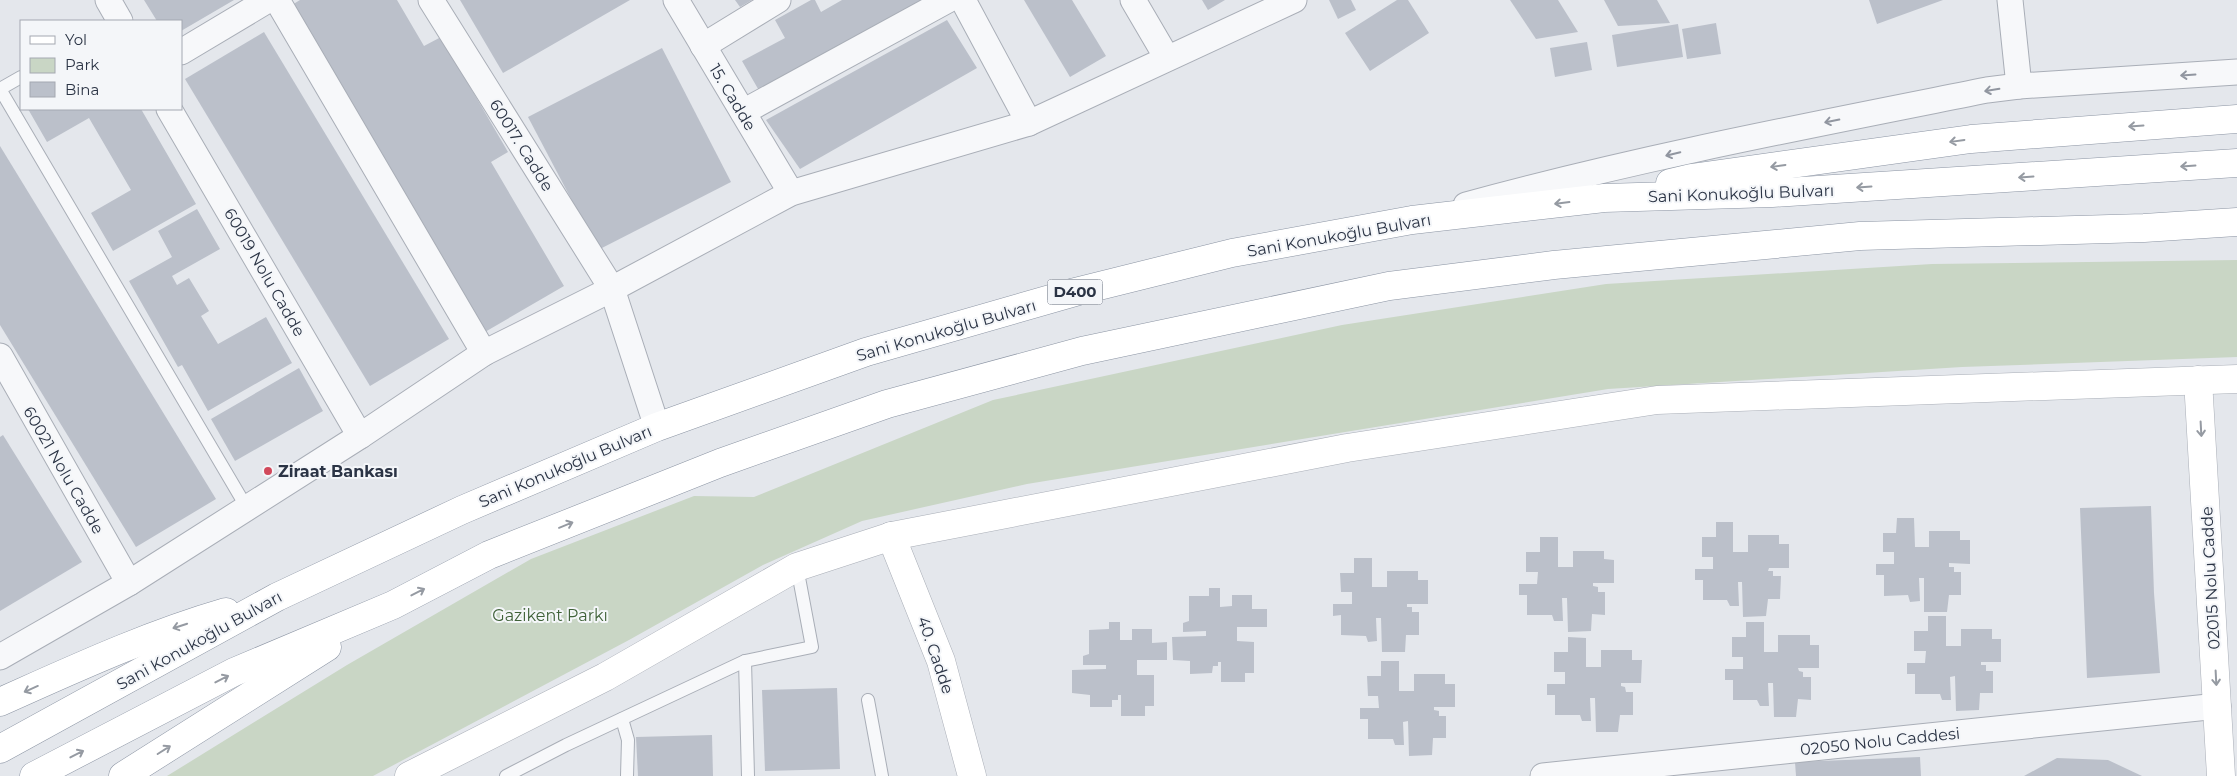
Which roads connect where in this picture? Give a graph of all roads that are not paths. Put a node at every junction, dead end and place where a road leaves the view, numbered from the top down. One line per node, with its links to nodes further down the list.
1 (268, 0): 12 (street)
2 (277, 0): 29 (street)
3 (432, 0): 28 (street, 60017. Cadde)
4 (676, 0): 11 (street, 15. Cadde)
5 (778, 0): 11 (street)
6 (948, 0): 18 (street)
7 (963, 0): 20 (street)
8 (1133, 0): 13 (street)
9 (1294, 0): 13 (street)
10 (2010, 0): 16 (street)
11 (703, 46): 18 (street, 15. Cadde)
12 (182, 51)
13 (1167, 58): 20 (street)
14 (2237, 72): 16 (street, one-way to 16)
15 (20, 78): 35 (lane)
16 (2019, 86): 24 (street, one-way to 24)
17 (170, 110): 34 (street, 60019 Nolu Cadde)
18 (743, 112): 22 (street, 15. Cadde)
19 (2237, 119): 23 (main road, one-way to 23)
20 (1029, 123): 22 (street)
21 (2237, 163): 23 (main road, Sani Konukoğlu Bulvarı / D400, one-way to 23)
22 (791, 193): 28 (street)
23 (1604, 198): 24 (main road, Sani Konukoğlu Bulvarı / D400, one-way to 24)
24 (1412, 220): 33 (main road, Sani Konukoğlu Bulvarı / D400)
25 (2237, 222): 26 (main road)
26 (2144, 228): 27 (main road); 40 (main road, one-way to 26)
27 (2237, 230)
28 (612, 290): 29 (street); 33 (street, 60017. Cadde)
29 (484, 353): 34 (street)
30 (0, 356): 38 (street, 60021 Nolu Cadde)
31 (2237, 379): 32 (main road)
32 (2198, 380): 36 (main road); 45 (main road, 02015 Nolu Cadde, one-way to 45)
33 (657, 427): 39 (main road, Sani Konukoğlu Bulvarı / D400)
34 (360, 436): 35 (street)
35 (247, 508): 38 (street)
36 (890, 536): 37 (main road); 55 (main road, 40. Cadde)
37 (797, 567): 42 (lane); 50 (main road)
38 (128, 583): 41 (street)
39 (277, 597): 44 (main road, one-way to 44); 47 (main road, Sani Konukoğlu Bulvarı / D400)
40 (393, 605): 48 (main road, one-way to 40); 49 (main road, one-way to 40)
41 (0, 657)
42 (745, 661): 46 (lane); 53 (lane)
43 (868, 700): 54 (lane)
44 (0, 702)
45 (2218, 706): 56 (street, 02050 Nolu Caddesi); 57 (main road, 02015 Nolu Cadde)
46 (622, 719): 51 (lane); 52 (lane)
47 (0, 749)
48 (34, 776)
49 (123, 776)
50 (409, 776)
51 (506, 776)
52 (627, 776)
53 (748, 776)
54 (882, 776)
55 (972, 776)
56 (1543, 776)
57 (2221, 776)

